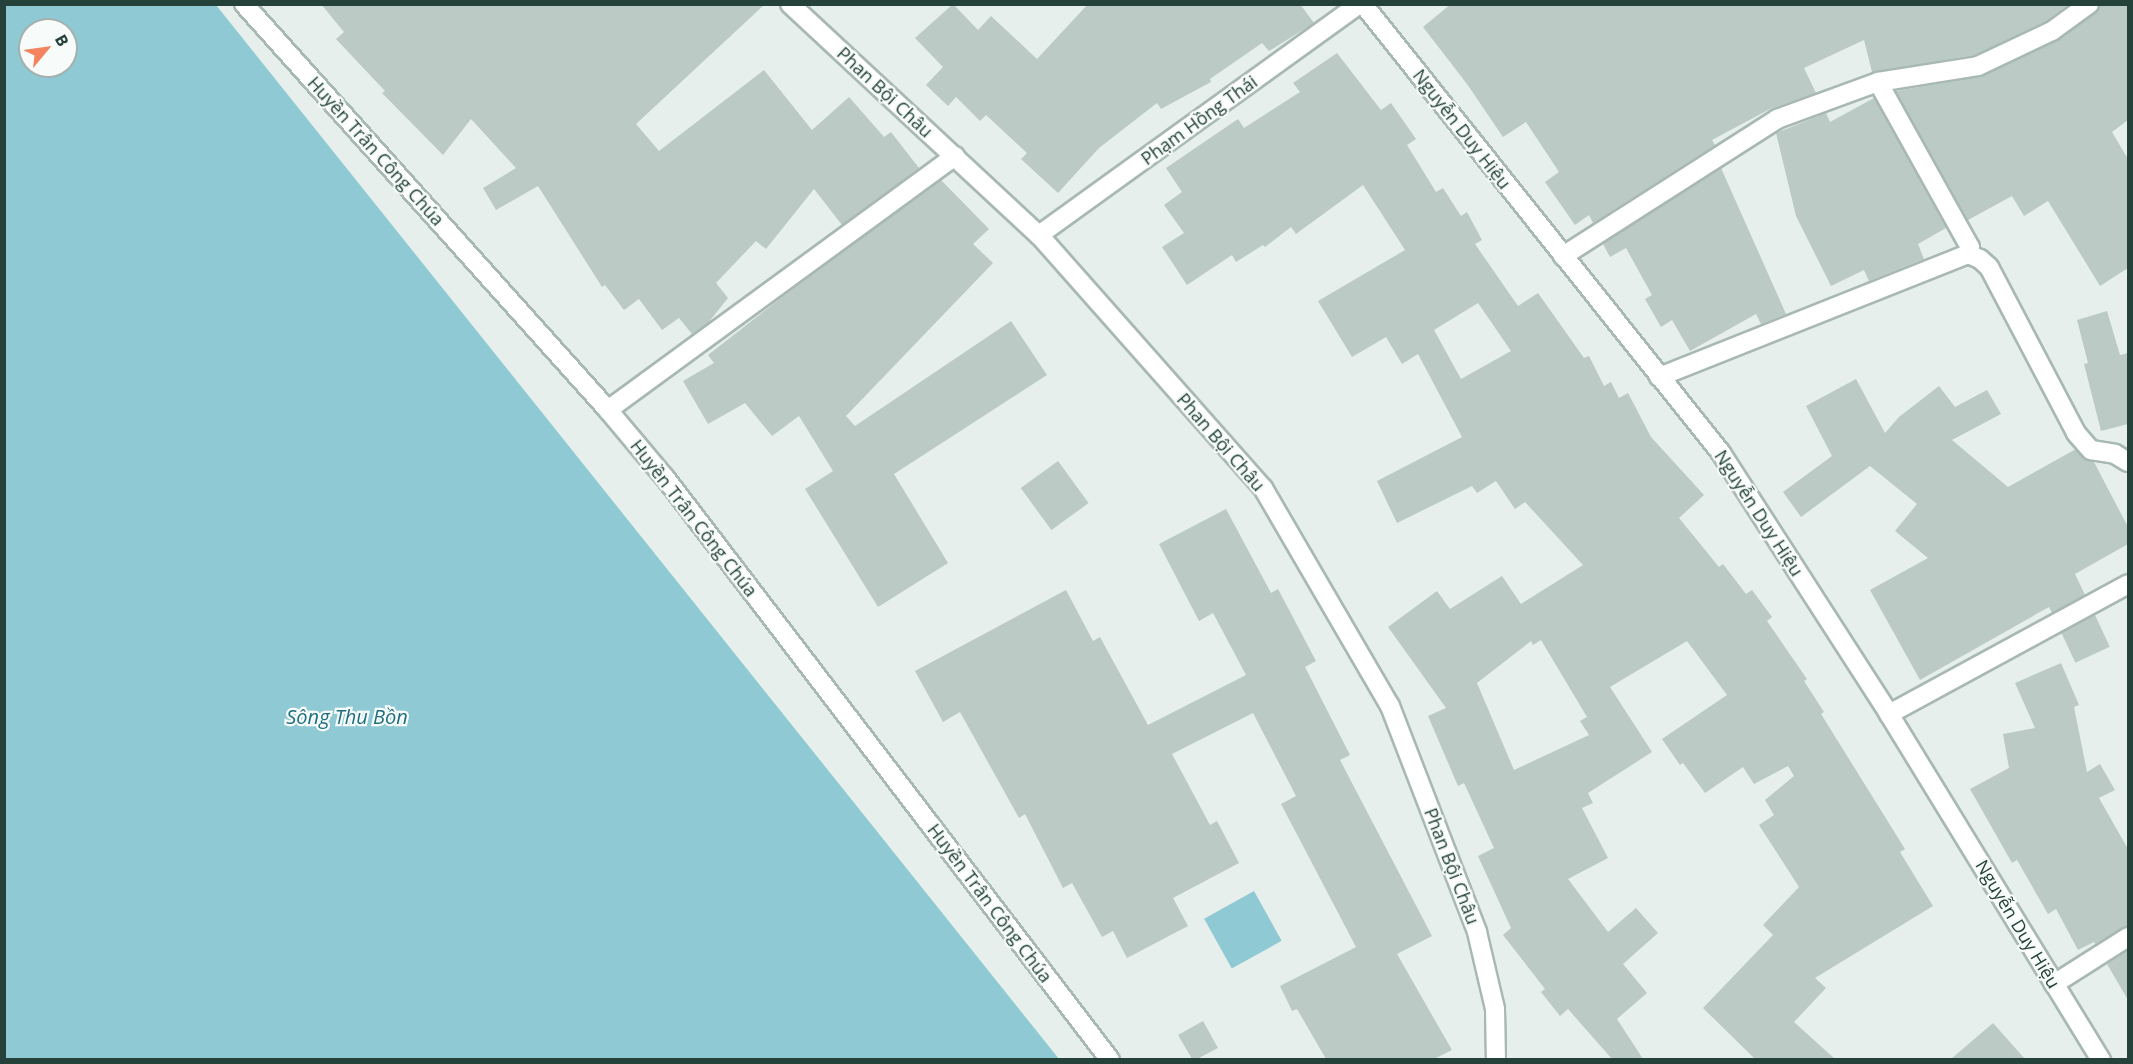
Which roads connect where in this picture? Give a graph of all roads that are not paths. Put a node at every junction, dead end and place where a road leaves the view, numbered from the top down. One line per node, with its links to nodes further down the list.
1 (790, 4): 6 (street, Phan Bội Châu)
2 (1361, 4): 7 (street, Phạm Hồng Thái); 9 (street, Nguyễn Duy Hiệu)
3 (2089, 4): 5 (street)
4 (251, 7): 11 (street, Huyền Trân Công Chúa)
5 (1878, 82): 8 (street); 9 (street)
6 (955, 156): 7 (street, Phan Bội Châu); 11 (street)
7 (1039, 235): 18 (street, Phan Bội Châu)
8 (1968, 254): 10 (street); 12 (street)
9 (1563, 256): 10 (street, Nguyễn Duy Hiệu)
10 (1659, 377): 14 (street, Nguyễn Duy Hiệu)
11 (608, 410): 17 (street, Huyền Trân Công Chúa)
12 (2128, 462)
13 (2128, 584): 14 (street)
14 (1889, 714): 16 (street, Nguyễn Duy Hiệu)
15 (2128, 937): 16 (street)
16 (2054, 984): 19 (street, Nguyễn Duy Hiệu)
17 (1110, 1059)
18 (1496, 1059)
19 (2101, 1059)

